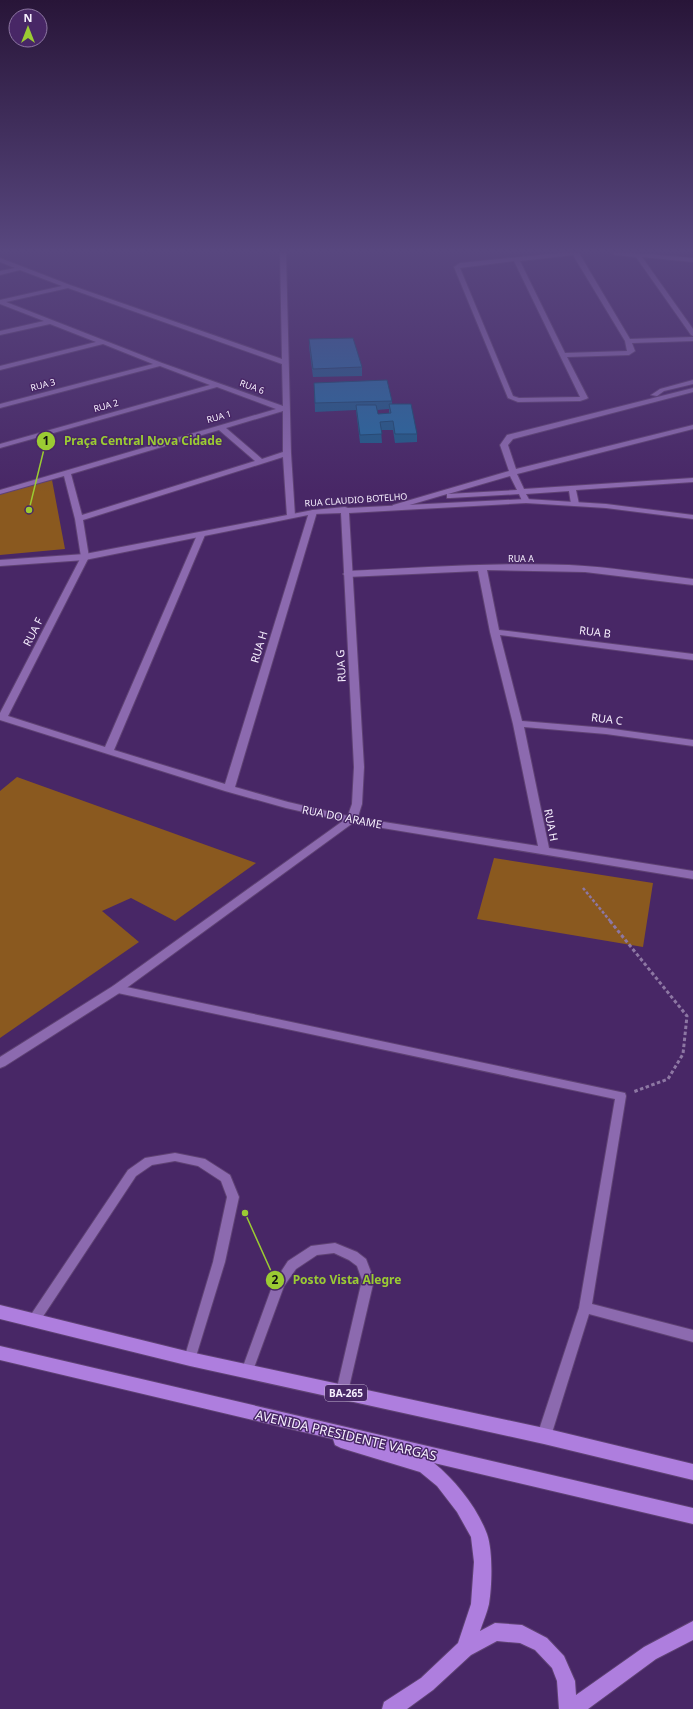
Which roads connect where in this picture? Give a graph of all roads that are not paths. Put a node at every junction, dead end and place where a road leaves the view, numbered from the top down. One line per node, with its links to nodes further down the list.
1 (78, 333): 9 (street, RUA 6)
2 (202, 333): 11 (street)
3 (285, 333): 11 (street)
4 (484, 333): 10 (street)
5 (554, 333): 10 (street)
6 (623, 333): 8 (street)
7 (693, 339): 8 (street)
8 (628, 341): 10 (street)
9 (103, 342): 12 (street, RUA 6); 13 (street)
10 (565, 355)
11 (286, 362): 19 (street)
12 (160, 364): 15 (street, RUA 6); 18 (street, RUA 3)
13 (0, 368)
14 (693, 382): 17 (street)
15 (218, 385): 19 (street, RUA 6); 24 (street, RUA 2)
16 (693, 390): 17 (street)
17 (650, 400): 28 (street)
18 (0, 406)
19 (285, 410): 20 (street, RUA 1); 25 (street)
20 (220, 427): 26 (street); 27 (street, RUA 1)
21 (693, 427): 23 (street)
22 (693, 433): 23 (street)
23 (664, 435): 28 (street)
24 (0, 446)
25 (287, 453): 26 (street); 39 (street)
26 (260, 461): 41 (street)
27 (67, 472): 31 (street, RUA 1); 41 (street)
28 (513, 472): 32 (street); 33 (street)
29 (693, 480): 30 (street)
30 (572, 488): 32 (street); 35 (street)
31 (0, 492)
32 (521, 492): 33 (street); 34 (street)
33 (434, 496): 36 (street)
34 (526, 501): 35 (street, RUA CLAUDIO BOTELHO); 36 (street, RUA CLAUDIO BOTELHO)
35 (575, 504): 40 (street, RUA CLAUDIO BOTELHO)
36 (396, 507): 37 (street, RUA CLAUDIO BOTELHO)
37 (345, 509): 38 (street, RUA CLAUDIO BOTELHO); 46 (street, RUA G)
38 (313, 512): 39 (street, RUA CLAUDIO BOTELHO); 54 (street, RUA H)
39 (291, 516): 42 (street, RUA CLAUDIO BOTELHO)
40 (693, 517)
41 (79, 518): 43 (street)
42 (202, 535): 43 (street, RUA CLAUDIO BOTELHO); 53 (street)
43 (84, 557): 44 (street, RUA CLAUDIO BOTELHO); 50 (street, RUA F)
44 (0, 563)
45 (482, 569): 46 (street, RUA A); 47 (street, RUA A); 48 (street, RUA H)
46 (347, 574): 55 (street, RUA G)
47 (693, 582)
48 (495, 632): 49 (street, RUA B); 51 (street, RUA H)
49 (693, 656)
50 (1, 717): 53 (street, RUA DO ARAME)
51 (518, 724): 52 (street, RUA C); 56 (street, RUA H)
52 (693, 743)
53 (109, 750): 54 (street, RUA DO ARAME)
54 (229, 790): 55 (street, RUA DO ARAME)
55 (352, 820): 56 (street, RUA DO ARAME); 58 (street)
56 (544, 851): 57 (street, RUA DO ARAME)
57 (693, 875)
58 (117, 989): 59 (street); 60 (lane)
59 (0, 1063)
60 (586, 1308): 63 (lane); 69 (lane)
61 (0, 1312): 62 (main road, BA-265)
62 (34, 1320): 65 (main road, BA-265); 65 (lane)
63 (693, 1336)
64 (0, 1353): 68 (main road, AVENIDA PRESIDENTE VARGAS)
65 (190, 1359): 66 (main road, BA-265)
66 (247, 1372): 67 (main road, BA-265); 67 (lane)
67 (342, 1392): 69 (main road, BA-265)
68 (240, 1410): 71 (main road, AVENIDA PRESIDENTE VARGAS); 73 (main road)
69 (544, 1436): 70 (main road, BA-265)
70 (693, 1472)
71 (693, 1516)
72 (693, 1630): 76 (main road)
73 (465, 1649): 74 (main road); 75 (main road)
74 (391, 1709)
75 (568, 1709)
76 (573, 1709)

